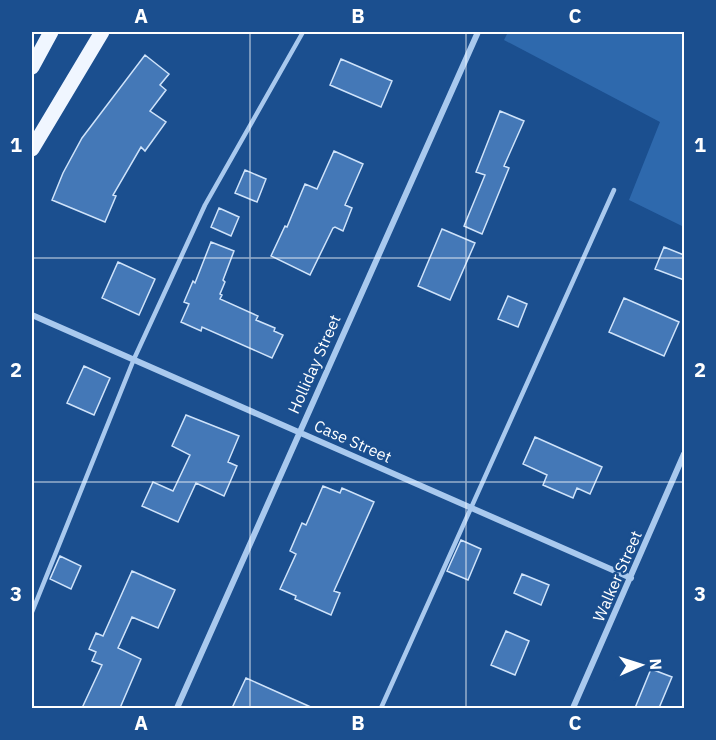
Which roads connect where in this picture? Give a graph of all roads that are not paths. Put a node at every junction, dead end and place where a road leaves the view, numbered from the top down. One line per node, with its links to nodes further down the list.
1 (51, 32): 5 (main road)
2 (100, 32): 6 (main road)
3 (303, 32): 9 (lane)
4 (477, 32): 10 (street, Holliday Street)
5 (32, 67)
6 (32, 149)
7 (614, 190): 12 (lane)
8 (32, 315): 9 (street, Case Street)
9 (134, 359): 10 (street, Case Street); 14 (lane)
10 (299, 432): 12 (street, Case Street); 15 (street, Holliday Street)
11 (684, 453): 13 (street, Walker Street)
12 (471, 508): 13 (street, Case Street); 16 (lane)
13 (631, 578): 17 (street, Walker Street)
14 (32, 612)
15 (177, 708)
16 (381, 708)
17 (573, 708)

